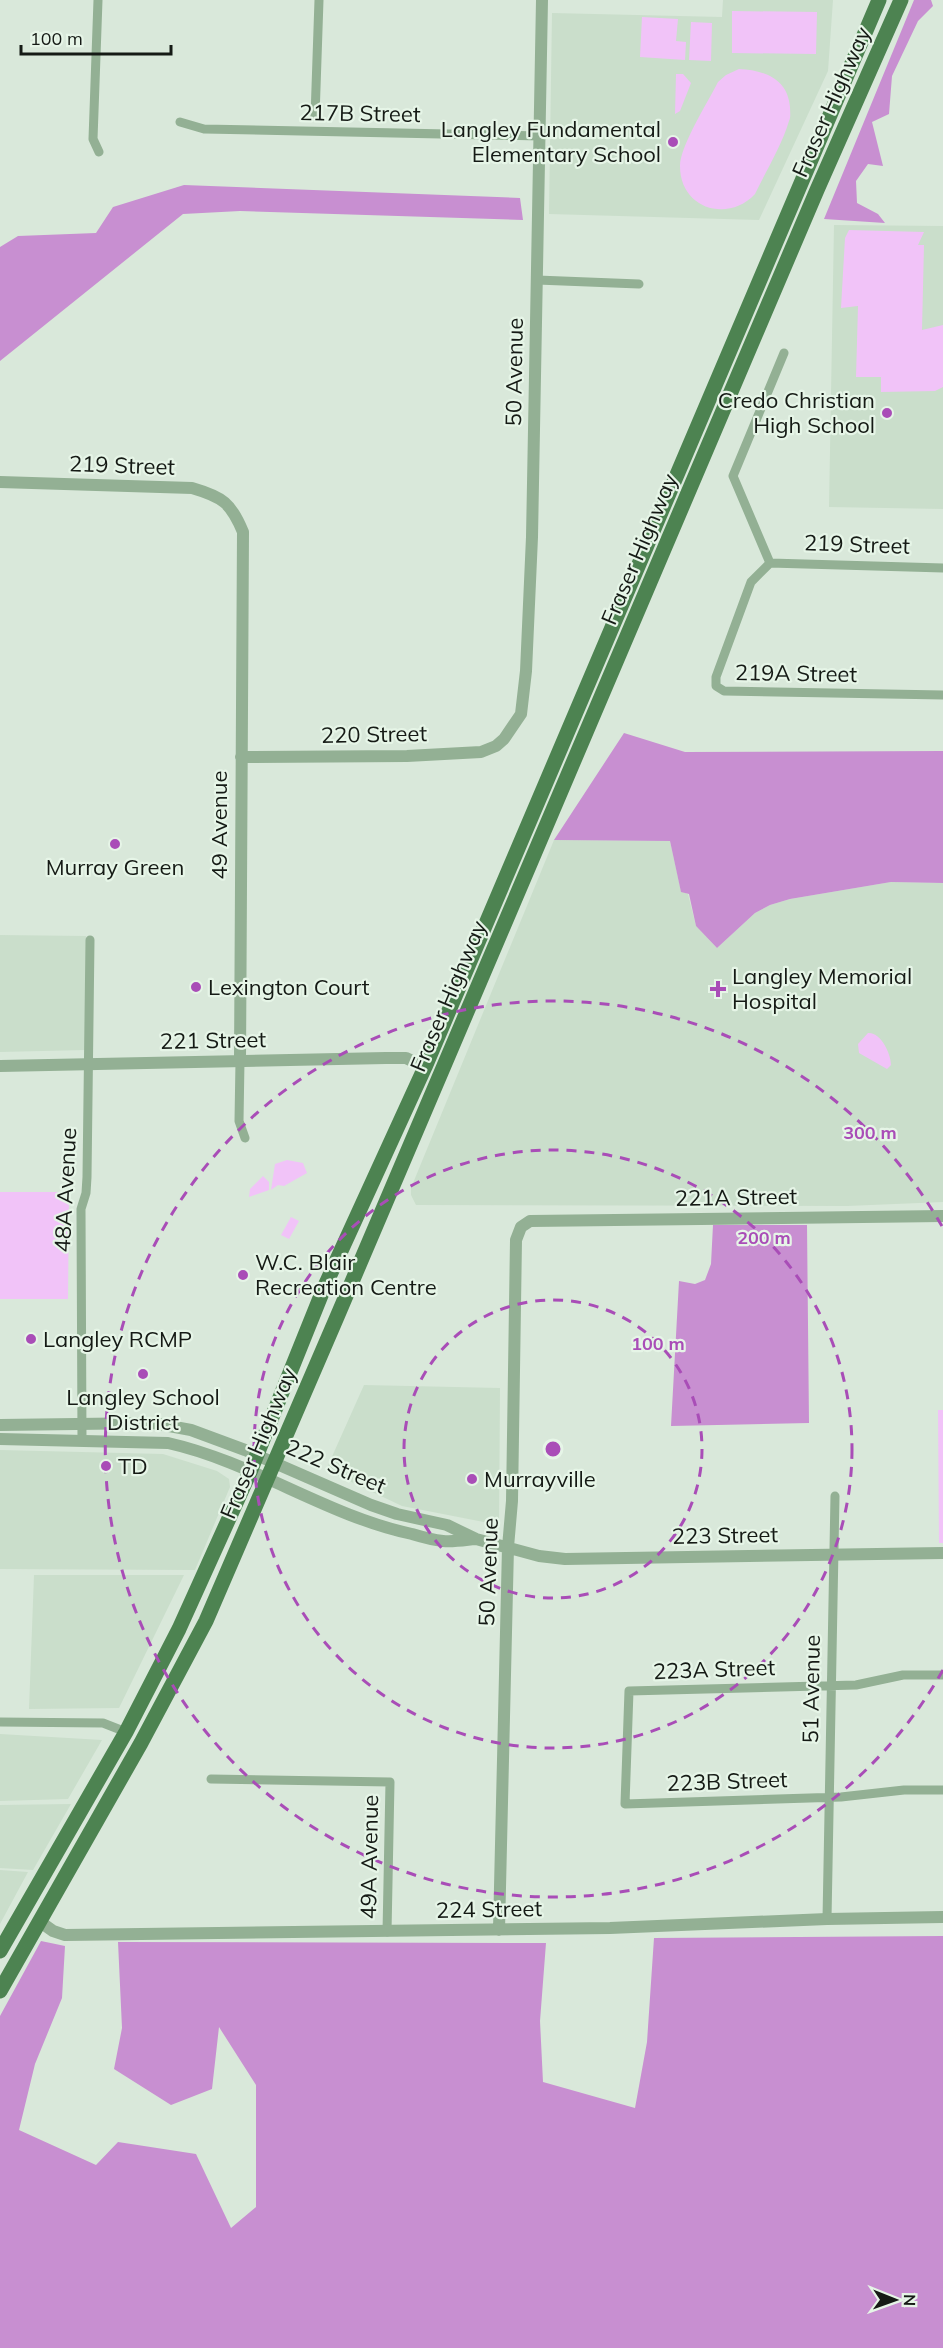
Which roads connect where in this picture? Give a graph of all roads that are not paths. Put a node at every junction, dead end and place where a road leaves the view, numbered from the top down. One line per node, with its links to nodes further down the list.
1 (98, 0): 9 (street)
2 (319, 0): 6 (street)
3 (542, 0): 8 (street, 50 Avenue)
4 (879, 0): 24 (main road, Fraser Highway)
5 (901, 0): 33 (main road, Fraser Highway)
6 (315, 117)
7 (180, 122): 8 (street, 217B Street)
8 (540, 136): 10 (street, 50 Avenue)
9 (99, 152)
10 (537, 280): 11 (street); 18 (street, 50 Avenue)
11 (639, 284)
12 (784, 353): 15 (street)
13 (0, 482): 14 (street, 219 Street)
14 (235, 512): 19 (street, 49 Avenue)
15 (770, 563): 16 (street, 219 Street); 17 (street, 219A Street)
16 (943, 567)
17 (943, 695)
18 (504, 739): 19 (street, 220 Street)
19 (241, 757): 21 (street, 49 Avenue)
20 (90, 940): 22 (street, 48A Avenue)
21 (240, 1061): 22 (street, 221 Street); 24 (street, 221 Street); 25 (street, 49 Avenue)
22 (88, 1064): 23 (street, 221 Street); 28 (street, 48A Avenue)
23 (0, 1066)
24 (425, 1067): 32 (main road, Fraser Highway)
25 (245, 1138)
26 (943, 1216): 27 (street, 221A Street)
27 (530, 1221): 38 (street, 50 Avenue)
28 (82, 1423): 29 (street, 222 Street); 31 (street, 48A Avenue); 32 (street, 222 Street)
29 (0, 1425)
30 (0, 1439): 31 (street, 222 Street)
31 (82, 1441): 34 (street, 222 Street)
32 (257, 1456): 33 (street, 222 Street); 34 (main road, Fraser Highway)
33 (274, 1463): 35 (main road, Fraser Highway); 37 (street, 222 Street)
34 (250, 1472): 35 (street, 222 Street); 45 (main road, Fraser Highway)
35 (266, 1479): 37 (street, 222 Street); 51 (main road, Fraser Highway)
36 (835, 1496): 40 (street, 51 Avenue)
37 (476, 1539): 38 (street, 222 Street)
38 (508, 1547): 40 (street, 223 Street); 52 (street, 50 Avenue)
39 (943, 1553): 40 (street, 223 Street)
40 (835, 1554): 42 (street, 51 Avenue)
41 (943, 1675): 42 (street, 223A Street)
42 (830, 1685): 43 (street, 223A Street); 48 (street, 51 Avenue)
43 (629, 1691): 48 (street, 223B Street)
44 (0, 1722): 45 (street)
45 (126, 1732): 54 (main road, Fraser Highway)
46 (211, 1779): 53 (street, 49A Avenue)
47 (943, 1790): 48 (street, 223B Street)
48 (829, 1798): 50 (street, 51 Avenue)
49 (943, 1917): 50 (street, 224 Street)
50 (827, 1919): 52 (street, 224 Street)
51 (39, 1921): 53 (street, 224 Street); 55 (main road, Fraser Highway)
52 (498, 1930): 53 (street, 224 Street)
53 (387, 1932)
54 (0, 1952)
55 (0, 1991)

